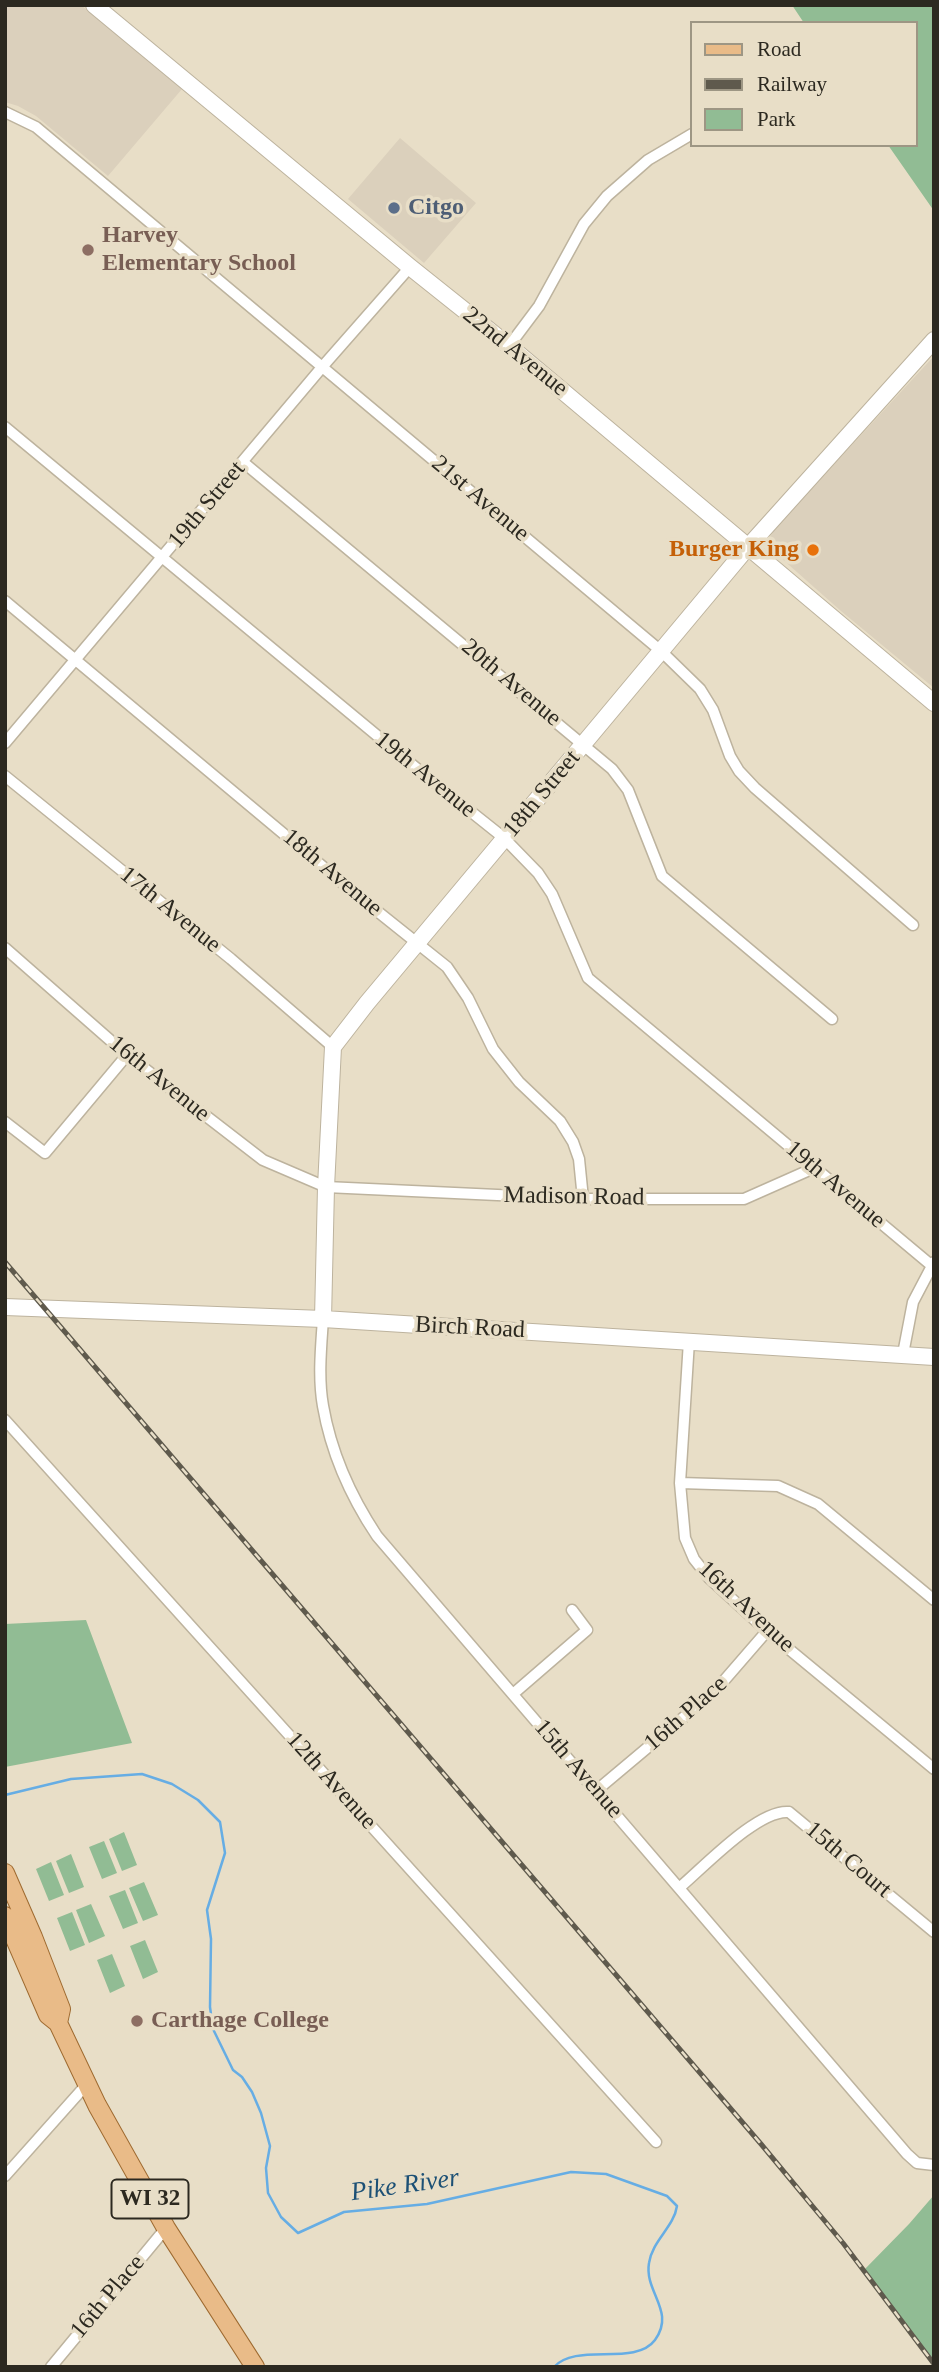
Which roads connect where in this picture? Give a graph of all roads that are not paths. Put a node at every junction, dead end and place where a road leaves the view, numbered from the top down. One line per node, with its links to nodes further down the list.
1 (94, 5): 4 (street, 22nd Avenue)
2 (8, 118): 7 (street, 21st Avenue)
3 (690, 135): 6 (street)
4 (410, 267): 6 (street, 22nd Avenue); 7 (street, 19th Street)
5 (934, 340): 10 (street, 18th Street)
6 (509, 345): 10 (street, 22nd Avenue)
7 (323, 366): 9 (street, 19th Street); 13 (street, 21st Avenue)
8 (5, 427): 11 (street, 19th Avenue)
9 (243, 462): 11 (street, 19th Street); 17 (street, 20th Avenue)
10 (747, 548): 13 (street, 18th Street); 15 (street, 22nd Avenue)
11 (162, 558): 14 (street, 19th Street); 19 (street, 19th Avenue)
12 (5, 600): 14 (street, 18th Avenue)
13 (661, 651): 17 (street, 18th Street); 20 (street, 21st Avenue)
14 (76, 658): 16 (street, 19th Street); 21 (street, 18th Avenue)
15 (934, 703)
16 (5, 743)
17 (584, 743): 19 (street, 18th Street); 23 (street, 20th Avenue)
18 (5, 776): 24 (street, 17th Avenue)
19 (505, 838): 21 (street, 18th Street); 27 (street, 19th Avenue)
20 (913, 925)
21 (417, 943): 24 (street, 18th Street); 29 (street, 18th Avenue)
22 (5, 948): 25 (street, 16th Avenue)
23 (832, 1019)
24 (333, 1047): 28 (street)
25 (127, 1055): 26 (street); 28 (street, 16th Avenue)
26 (5, 1122)
27 (814, 1168): 29 (street, Madison Road); 30 (street, 19th Avenue)
28 (326, 1187): 29 (street, Madison Road); 32 (street)
29 (583, 1199)
30 (932, 1264): 34 (street)
31 (5, 1307): 32 (street, Birch Road)
32 (323, 1319): 33 (street, Birch Road); 41 (street, 15th Avenue)
33 (689, 1341): 34 (street, Birch Road); 37 (street, 16th Avenue)
34 (903, 1354): 35 (street, Birch Road)
35 (934, 1357)
36 (5, 1420): 50 (street, 12th Avenue)
37 (680, 1483): 38 (street); 40 (street, 16th Avenue)
38 (934, 1600)
39 (572, 1610): 41 (street)
40 (767, 1631): 42 (street, 16th Avenue); 43 (street, 16th Place)
41 (513, 1695): 43 (street, 15th Avenue)
42 (934, 1769)
43 (597, 1790): 45 (street, 15th Avenue)
44 (5, 1873): 48 (main road, WI 32)
45 (680, 1888): 47 (street, 15th Court); 51 (street, 15th Avenue)
46 (5, 1916): 48 (main road, WI 32)
47 (934, 1932)
48 (58, 2024): 49 (main road, WI 32)
49 (87, 2084): 52 (street); 53 (main road, WI 32)
50 (656, 2142)
51 (934, 2165)
52 (5, 2176)
53 (166, 2228): 54 (street, 16th Place); 55 (main road, WI 32)
54 (51, 2367)
55 (255, 2367)

